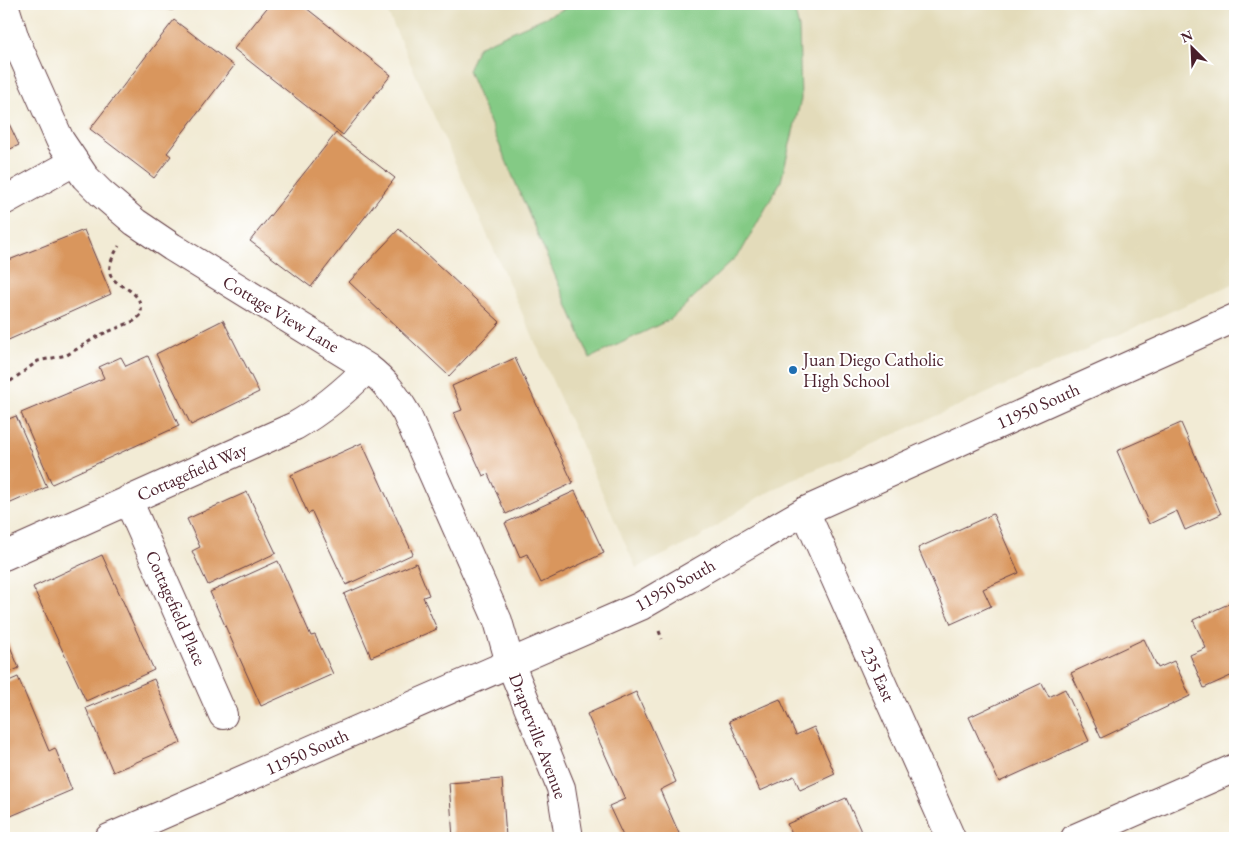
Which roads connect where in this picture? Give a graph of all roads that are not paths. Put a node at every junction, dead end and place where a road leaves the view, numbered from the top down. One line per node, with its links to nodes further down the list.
1 (4, 4): 2 (street, Cottage View Lane)
2 (74, 162): 3 (street); 5 (street, Cottage View Lane)
3 (4, 201)
4 (1233, 325): 7 (street, 11950 South)
5 (368, 368): 6 (street, Cottagefield Way); 9 (street, Cottage View Lane)
6 (128, 500): 8 (street, Cottagefield Way); 10 (street, Cottagefield Place)
7 (806, 511): 9 (street, 11950 South); 14 (street, 235 East)
8 (4, 556)
9 (510, 663): 12 (street, 11950 South); 13 (street, Draperville Avenue)
10 (223, 715)
11 (1235, 768): 15 (street)
12 (109, 838)
13 (568, 838)
14 (951, 838)
15 (1075, 838)

